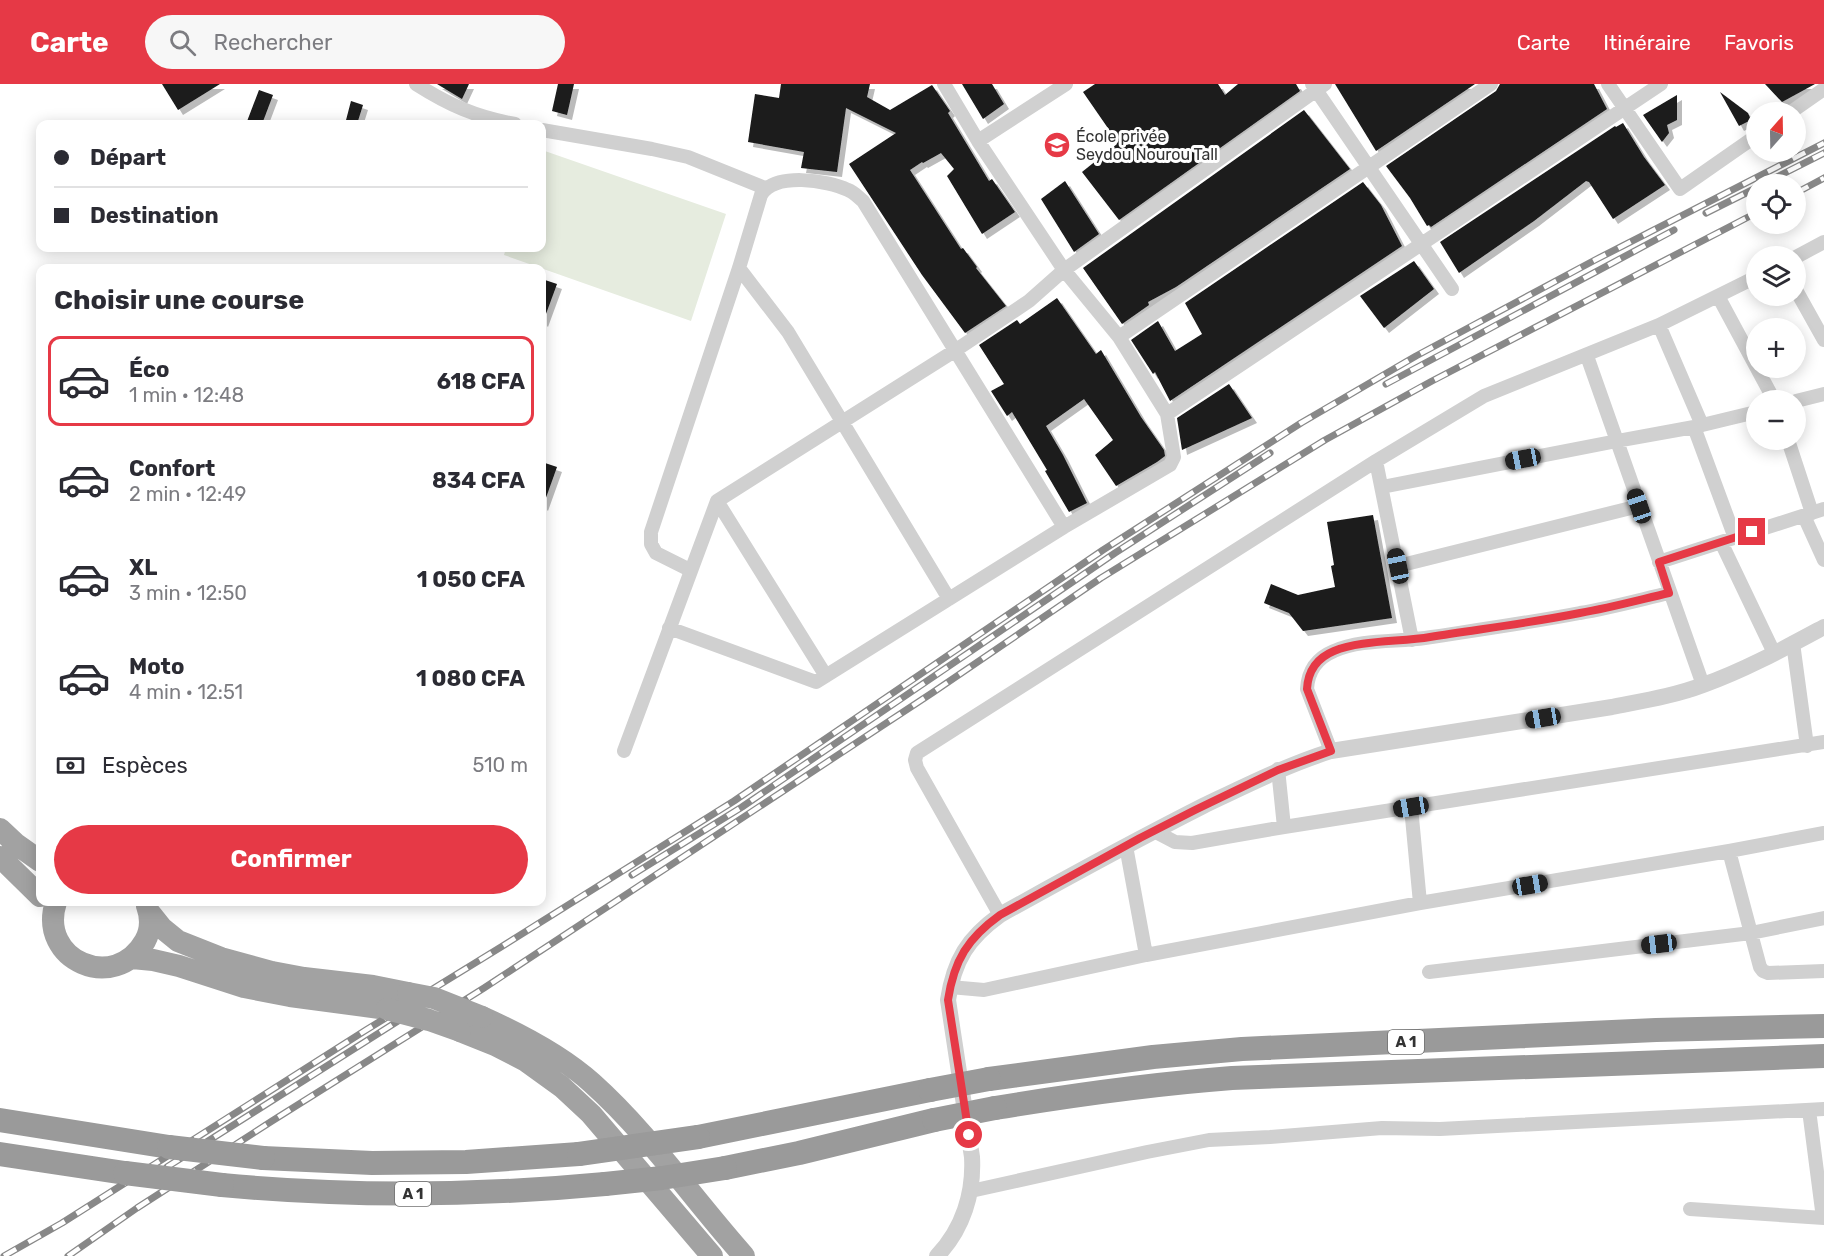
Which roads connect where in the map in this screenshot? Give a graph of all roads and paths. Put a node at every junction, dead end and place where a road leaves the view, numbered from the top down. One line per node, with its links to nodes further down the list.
1 (416, 84): 11 (street)
2 (945, 84): 13 (street)
3 (1066, 84): 13 (street)
4 (1491, 84): 15 (street)
5 (1608, 84): 10 (street)
6 (1661, 84): 10 (street)
7 (1317, 86): 15 (street); 21 (street)
8 (1824, 89): 9 (street)
9 (1805, 102)
10 (1625, 109): 14 (street); 18 (street)
11 (497, 120)
12 (546, 131): 16 (street)
13 (978, 141): 21 (street)
14 (1746, 143)
15 (1368, 167): 18 (street); 27 (street)
16 (765, 188): 20 (street); 29 (street)
17 (1824, 242): 19 (street)
18 (1421, 244): 23 (street); 34 (street)
19 (1806, 252)
20 (739, 268): 36 (street); 51 (street)
21 (1064, 270): 27 (street); 29 (street)
22 (1746, 282): 24 (street)
23 (1452, 289)
24 (1718, 296): 26 (street); 31 (street)
25 (1805, 306): 28 (street)
26 (1659, 325): 30 (street); 37 (street)
27 (1119, 337): 34 (street)
28 (1824, 340)
29 (956, 350): 36 (street); 45 (street)
30 (1587, 356): 38 (street); 40 (street)
31 (1769, 390)
32 (1824, 394): 33 (street)
33 (1806, 398)
34 (1167, 414): 45 (street)
35 (1746, 414): 37 (street)
36 (842, 422): 42 (street); 53 (street)
37 (1698, 426): 38 (street); 46 (street)
38 (1617, 441): 41 (street); 43 (street)
39 (1791, 450): 44 (street)
40 (1376, 462): 41 (street); 79 (street)
41 (1382, 488): 50 (street)
42 (717, 501): 51 (street); 59 (street)
43 (1639, 506): 49 (street); 50 (street)
44 (1813, 513): 46 (street); 48 (street)
45 (1064, 526): 53 (street)
46 (1735, 537): 47 (street)
47 (1721, 542): 49 (street); 58 (street)
48 (1824, 560)
49 (1659, 562): 52 (street)
50 (1398, 566): 56 (street)
51 (690, 570): 55 (street)
52 (1669, 593): 56 (street); 60 (street)
53 (949, 599): 59 (street)
54 (1824, 627): 57 (street)
55 (669, 628): 59 (street); 63 (street)
56 (1412, 640): 64 (street)
57 (1793, 643): 58 (street); 62 (street)
58 (1774, 653): 60 (street)
59 (826, 676)
60 (1703, 686): 64 (street)
61 (1824, 742): 62 (street)
62 (1807, 746): 66 (street)
63 (624, 751)
64 (1331, 751): 65 (street)
65 (1278, 770): 67 (street); 69 (street)
66 (1411, 807): 67 (street); 76 (street)
67 (1284, 827): 69 (street)
68 (0, 829): 74 (highway)
69 (1154, 831): 71 (street)
70 (1824, 833): 72 (street)
71 (1126, 846): 79 (street); 82 (street)
72 (1729, 851): 76 (street); 81 (street)
73 (0, 857): 75 (highway)
74 (36, 858)
75 (36, 891)
76 (1420, 903): 82 (street)
77 (50, 906): 83 (highway)
78 (148, 907): 83 (highway); 97 (highway, bridge)
79 (1000, 915): 86 (street)
80 (1824, 918): 81 (street)
81 (1751, 933): 84 (street); 85 (street)
82 (1146, 955): 86 (street)
83 (132, 958): 96 (highway, bridge)
84 (1824, 971)
85 (1430, 972)
86 (950, 987): 93 (street)
87 (1824, 1026): 91 (highway, A 1, bridge)
88 (1824, 1056): 92 (highway, A 1, bridge)
89 (1809, 1110): 90 (street); 93 (street); 95 (street)
90 (1824, 1110)
91 (0, 1120)
92 (0, 1154)
93 (971, 1191): 98 (street)
94 (1690, 1209): 95 (street)
95 (1823, 1218)
96 (712, 1256)
97 (744, 1256)
98 (937, 1256)

